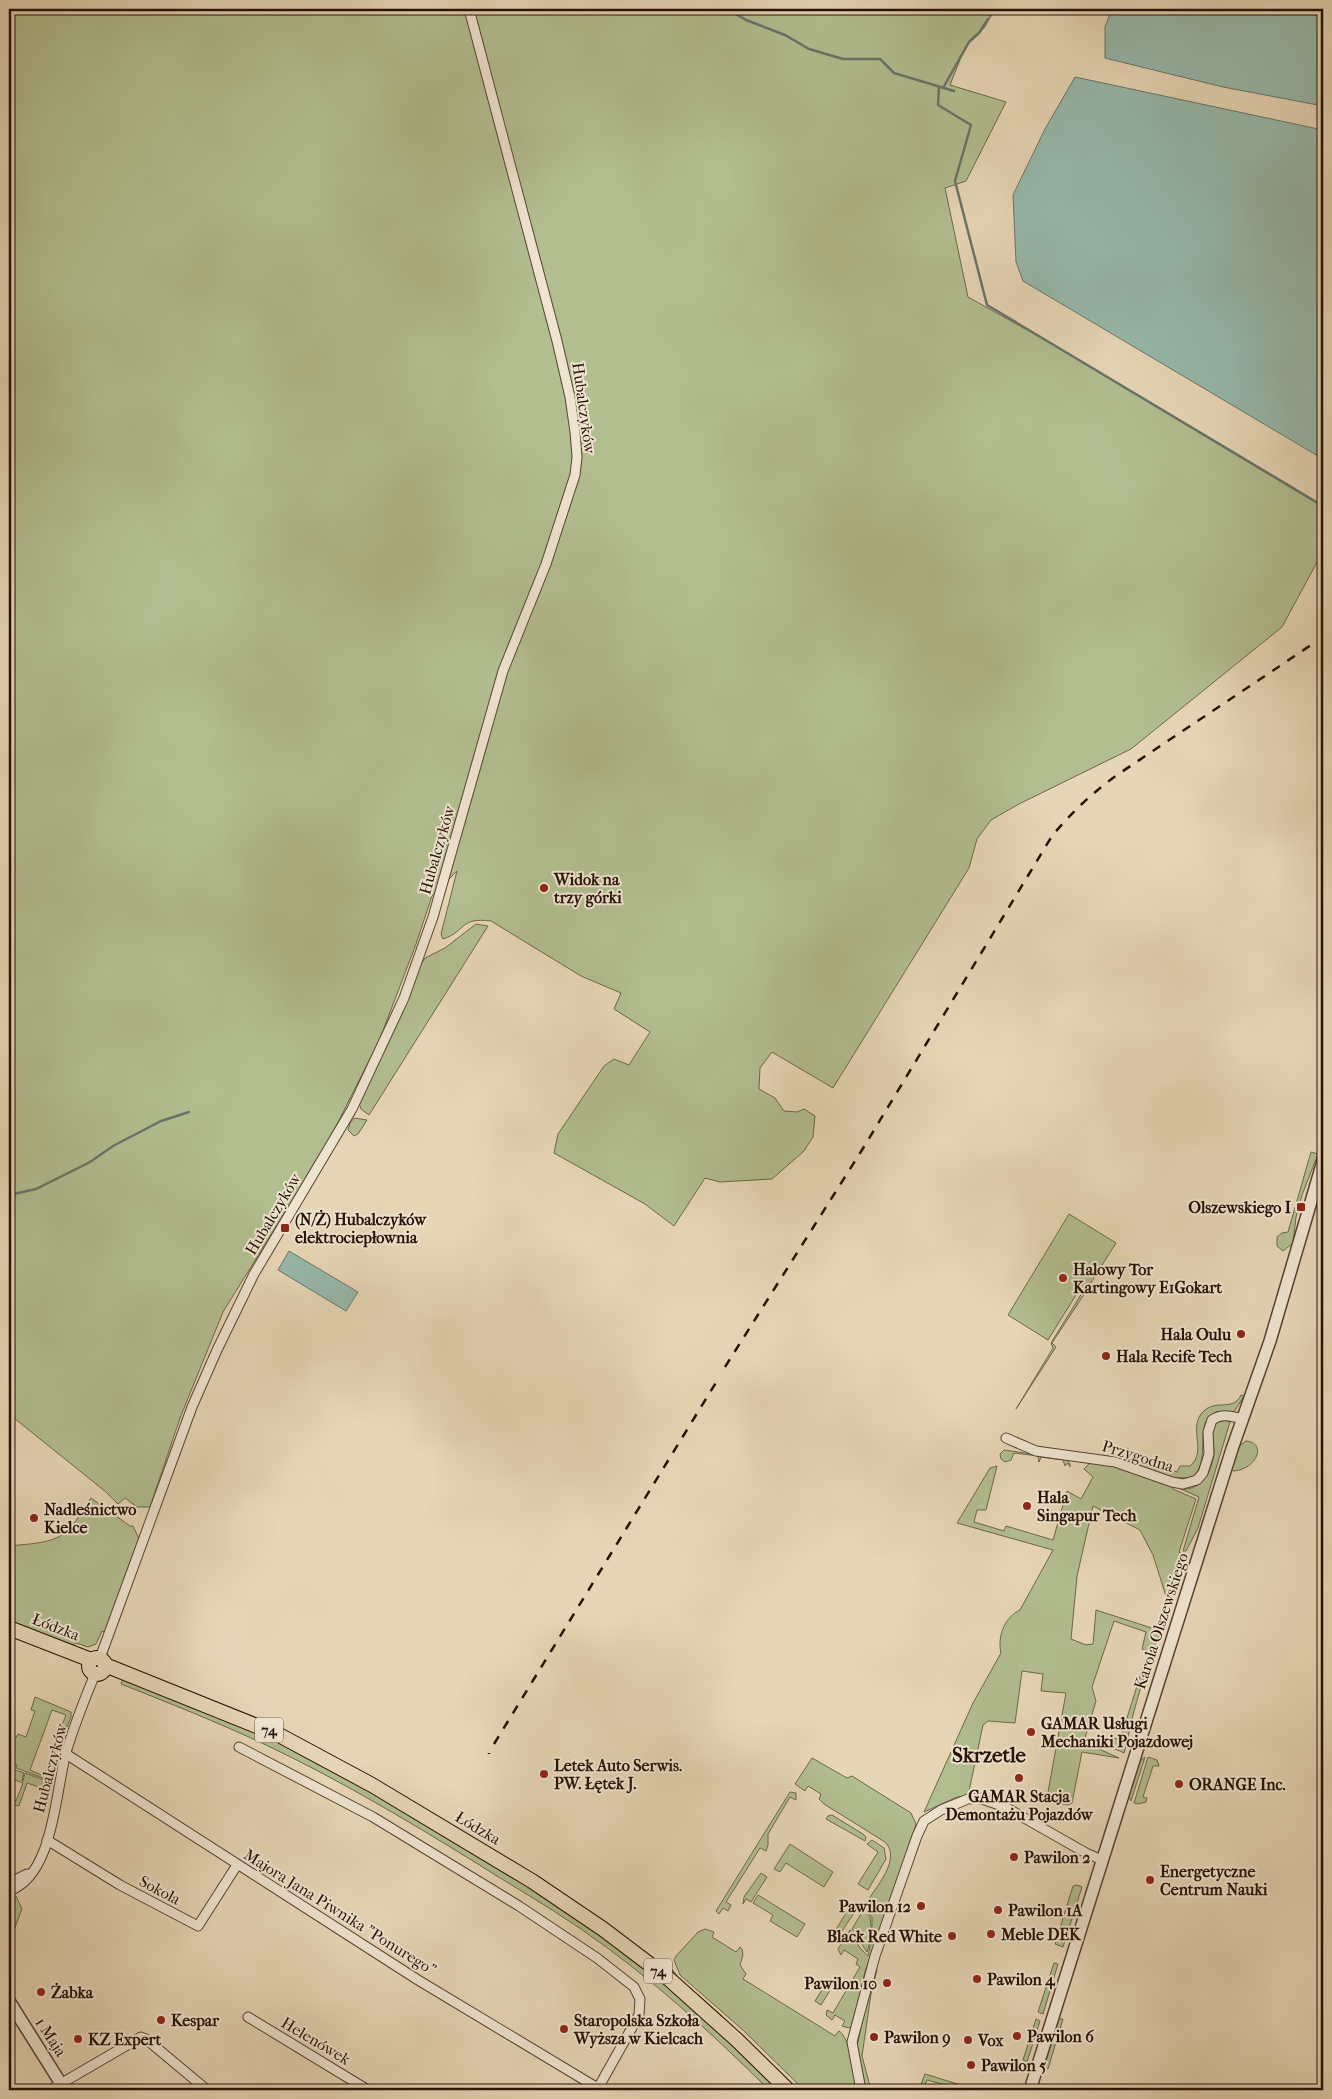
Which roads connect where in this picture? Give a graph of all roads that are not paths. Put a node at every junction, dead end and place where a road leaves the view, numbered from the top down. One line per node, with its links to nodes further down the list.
1 (469, 9): 6 (street, Hubalczyków)
2 (1323, 1161): 3 (street, Karola Olszewskiego)
3 (1243, 1420): 4 (street, Przygodna); 10 (street, Karola Olszewskiego)
4 (1006, 1438)
5 (9, 1628): 6 (main road, Łódzka / 74)
6 (98, 1664): 8 (street, Hubalczyków); 22 (main road, Łódzka / 74)
7 (239, 1747): 21 (street)
8 (66, 1754): 9 (street, Hubalczyków); 11 (street, Majora Jana Piwnika "Ponurego")
9 (47, 1840): 11 (street, Sokola); 12 (street, Hubalczyków)
10 (1102, 1860): 23 (street); 24 (street, Karola Olszewskiego)
11 (237, 1865): 21 (street, Majora Jana Piwnika "Ponurego")
12 (34, 1870): 13 (street); 14 (street, Hubalczyków)
13 (9, 1883)
14 (9, 1891)
15 (9, 2001): 17 (street, 1 Maja)
16 (248, 2017): 20 (street, Helenówek)
17 (63, 2087): 18 (street); 19 (street)
18 (50, 2090)
19 (207, 2090)
20 (368, 2090)
21 (599, 2090)
22 (788, 2090)
23 (861, 2090)
24 (1030, 2090)

